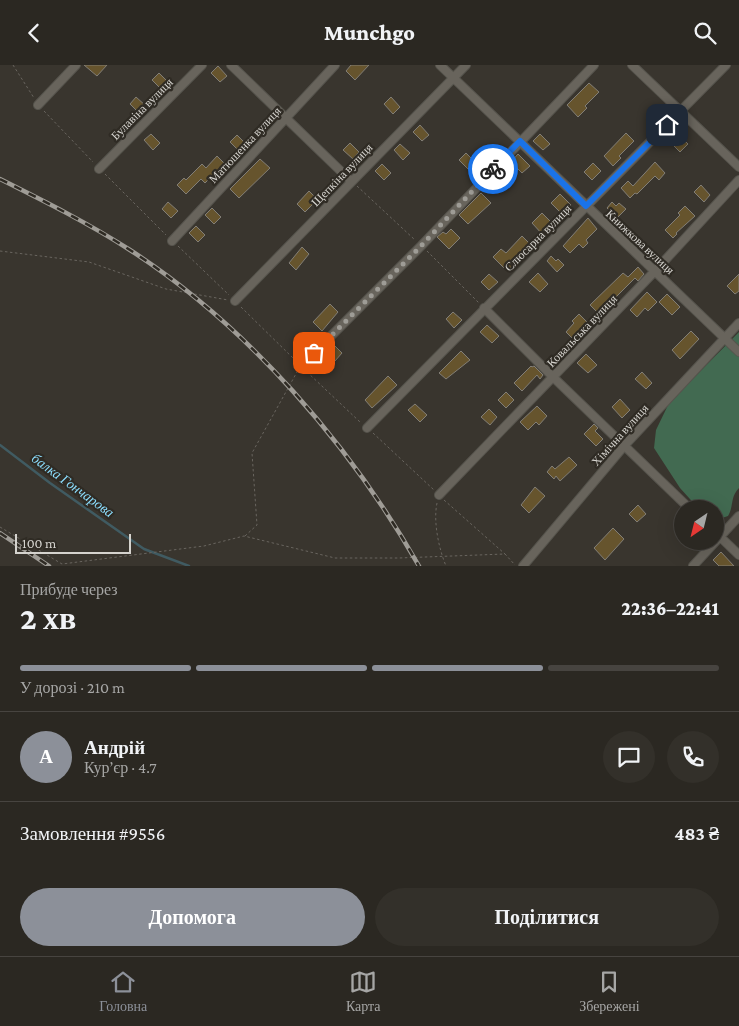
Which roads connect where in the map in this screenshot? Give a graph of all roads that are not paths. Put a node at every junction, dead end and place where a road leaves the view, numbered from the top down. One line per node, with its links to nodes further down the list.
1 (76, 65): 11 (street)
2 (202, 65): 16 (street, Булавіна вулиця)
3 (231, 65): 13 (street)
4 (336, 65): 13 (street, Матюшенка вулиця)
5 (440, 65): 10 (street, Книжкова вулиця)
6 (466, 65): 10 (street, Щепкіна вулиця)
7 (594, 65): 14 (street)
8 (632, 65): 12 (street)
9 (726, 65): 12 (street, Слюсарна вулиця)
10 (454, 78): 14 (street, Книжкова вулиця); 18 (street, Щепкіна вулиця)
11 (38, 105)
12 (681, 112): 15 (street); 19 (street, Слюсарна вулиця)
13 (286, 118): 18 (street); 20 (street, Матюшенка вулиця)
14 (520, 141): 19 (street, Книжкова вулиця); 27 (street)
15 (739, 167)
16 (99, 169)
17 (739, 180): 21 (street, Ковальська вулиця)
18 (351, 181): 22 (street, Щепкіна вулиця)
19 (586, 206): 21 (street, Книжкова вулиця); 23 (street, Слюсарна вулиця)
20 (172, 241)
21 (655, 271): 25 (street, Книжкова вулиця); 28 (street, Ковальська вулиця)
22 (235, 301)
23 (484, 308): 28 (street); 29 (street, Слюсарна вулиця)
24 (739, 323): 25 (street, Хімічна вулиця)
25 (725, 338): 26 (street, Книжкова вулиця); 30 (street, Хімічна вулиця)
26 (739, 352)
27 (301, 366)
28 (552, 377): 30 (street); 31 (street, Ковальська вулиця)
29 (367, 428)
30 (624, 446): 32 (street); 38 (street, Хімічна вулиця)
31 (439, 495)
32 (681, 500)
33 (739, 516): 34 (street)
34 (724, 530)
35 (724, 541): 37 (street)
36 (706, 550): 39 (street)
37 (739, 555)
38 (524, 566)
39 (693, 566)

